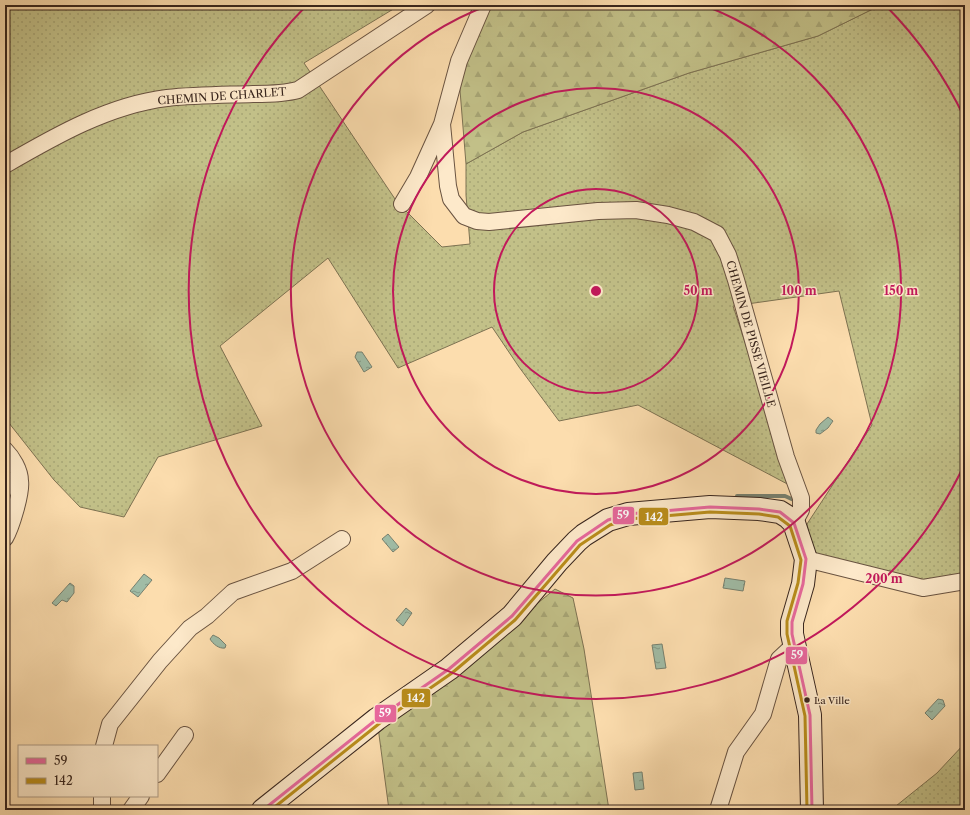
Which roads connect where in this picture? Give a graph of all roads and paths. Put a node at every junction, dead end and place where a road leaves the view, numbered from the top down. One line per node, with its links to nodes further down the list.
1 (427, 5): 4 (street, CHEMIN DE CHARLET)
2 (483, 5): 3 (street)
3 (442, 124): 5 (street); 9 (street, CHEMIN DE PISSE VIEILLE)
4 (5, 165)
5 (402, 204)
6 (5, 450): 8 (street)
7 (5, 479): 8 (street)
8 (19, 495): 10 (street)
9 (794, 523): 12 (street); 22 (street)
10 (5, 538)
11 (342, 539): 16 (street)
12 (806, 559): 13 (street); 14 (street)
13 (965, 581)
14 (794, 645): 23 (street); 24 (street)
15 (185, 735): 17 (street)
16 (104, 745)
17 (158, 773)
18 (102, 797): 20 (street)
19 (140, 797): 21 (street)
20 (102, 810)
21 (131, 810)
22 (263, 810)
23 (718, 810)
24 (812, 810)

